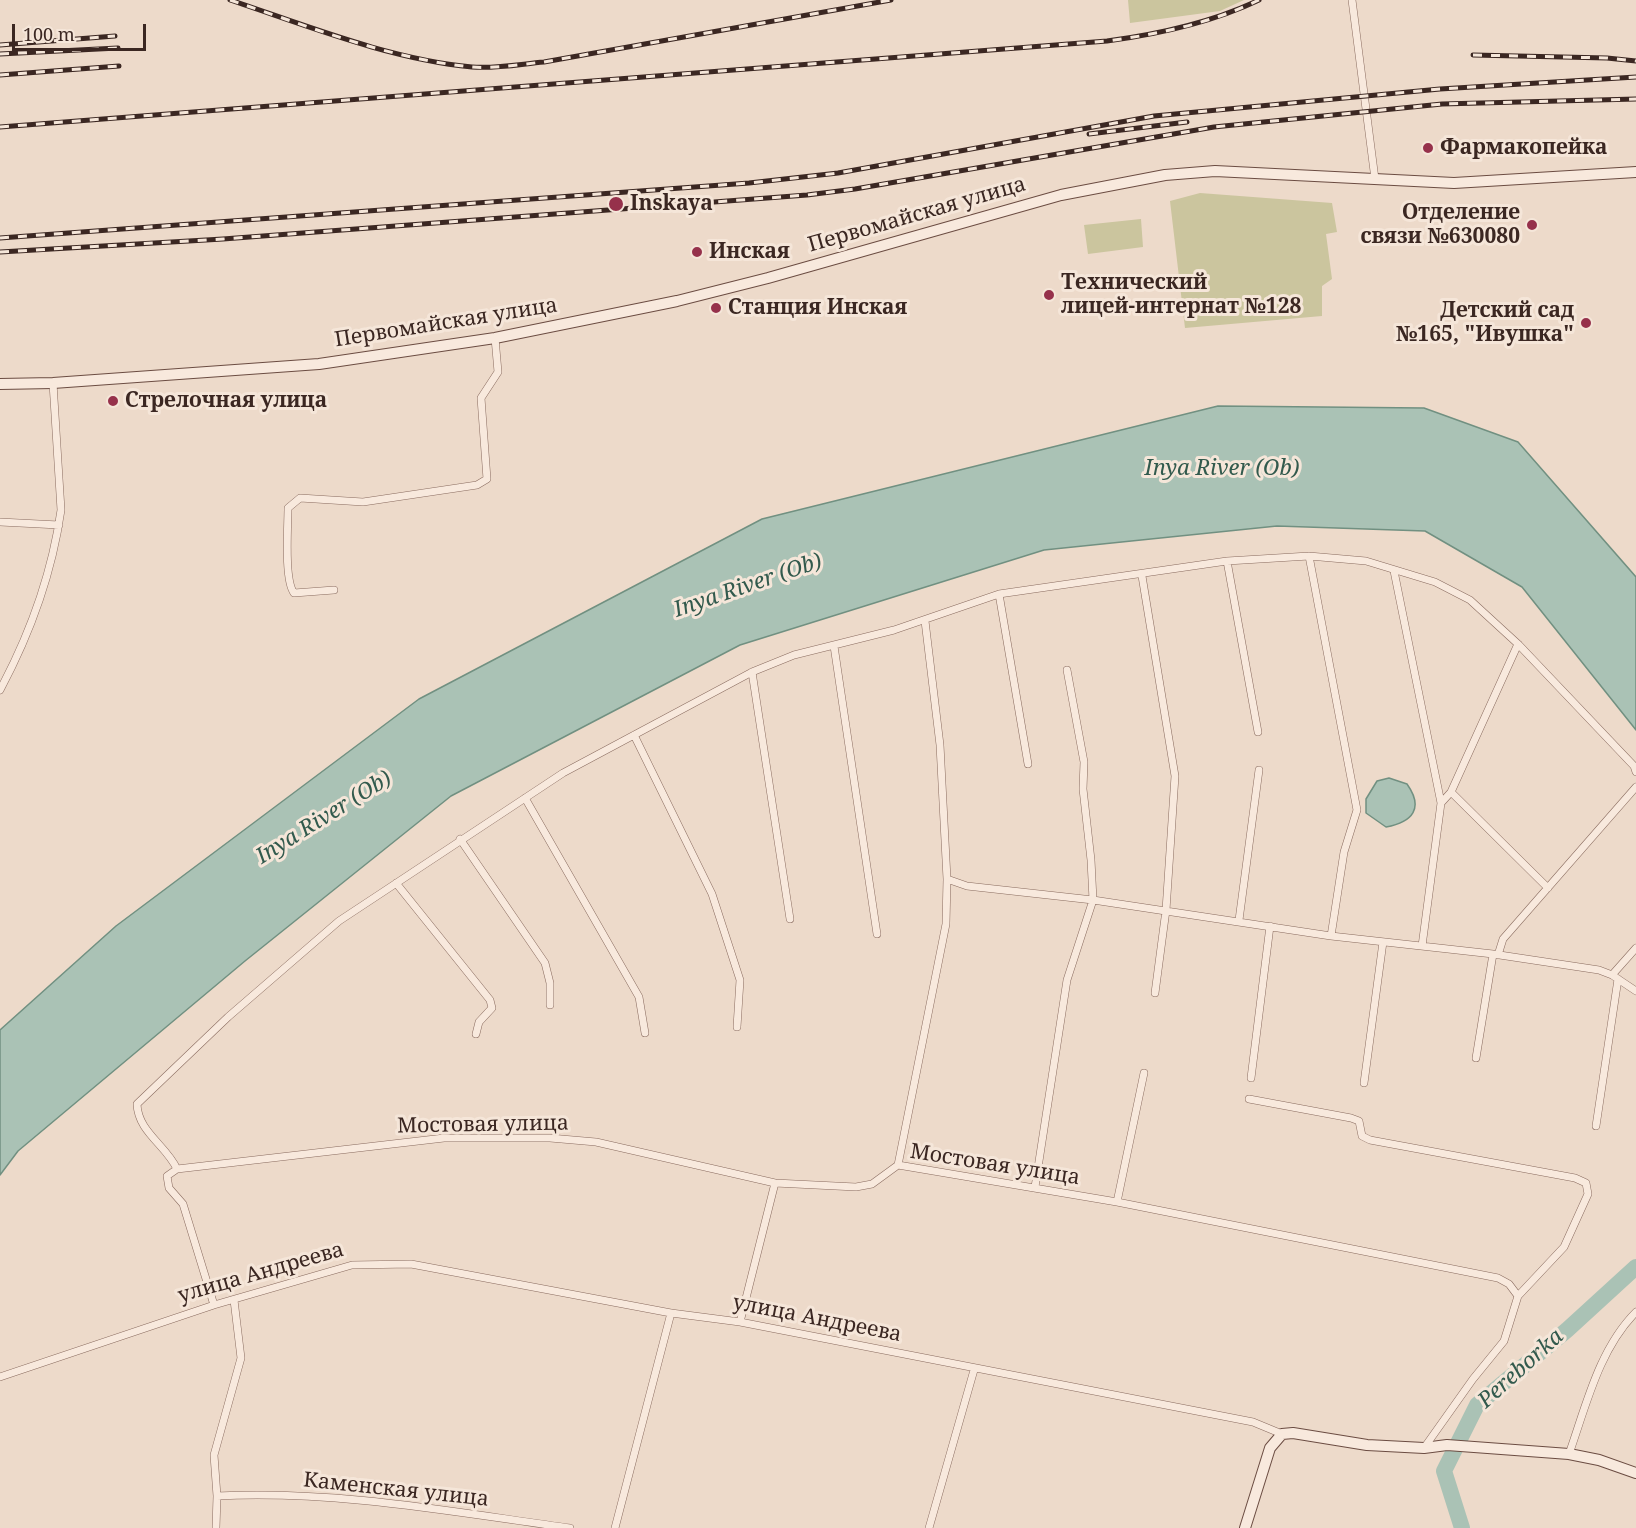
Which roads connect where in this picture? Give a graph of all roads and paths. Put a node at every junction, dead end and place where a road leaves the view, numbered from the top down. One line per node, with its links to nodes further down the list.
1 (1352, 0): 3 (street)
2 (1636, 172): 3 (main road, Первомайская улица)
3 (1376, 179): 4 (main road, Первомайская улица)
4 (495, 338): 5 (main road, Первомайская улица); 13 (street)
5 (53, 383): 6 (main road, Первомайская улица); 8 (street)
6 (0, 384)
7 (0, 522): 8 (street)
8 (59, 525): 20 (street)
9 (1309, 556): 10 (street); 11 (street); 40 (street)
10 (1227, 561): 12 (street); 21 (street)
11 (1395, 571): 16 (street); 29 (street)
12 (1142, 576): 14 (street); 35 (street)
13 (334, 590)
14 (999, 594): 15 (street); 23 (street)
15 (925, 621): 17 (street); 31 (street)
16 (1518, 644): 25 (street); 27 (street)
17 (834, 646): 19 (street); 39 (street)
18 (1067, 670): 34 (street)
19 (752, 672): 22 (street); 36 (street)
20 (0, 690)
21 (1258, 732)
22 (634, 735): 28 (street); 49 (street)
23 (1028, 764)
24 (1259, 770): 37 (street)
25 (1636, 772)
26 (1636, 787): 33 (street)
27 (1451, 792): 29 (street); 33 (street)
28 (525, 798): 30 (street); 50 (street)
29 (1441, 803): 42 (street)
30 (460, 839): 32 (street); 48 (street)
31 (947, 879): 34 (street); 58 (street)
32 (396, 883): 51 (street); 59 (street)
33 (1548, 888): 44 (street)
34 (1093, 900): 35 (street); 61 (street)
35 (1166, 910): 37 (street); 47 (street)
36 (790, 919)
37 (1239, 920): 38 (street)
38 (1270, 926): 40 (street); 54 (street)
39 (877, 934)
40 (1331, 936): 41 (street)
41 (1383, 942): 42 (street); 55 (street)
42 (1422, 946): 44 (street)
43 (1636, 948): 45 (street)
44 (1496, 955): 45 (street); 52 (street)
45 (1615, 977): 46 (street); 57 (street)
46 (1636, 992)
47 (1155, 993)
48 (550, 1005)
49 (737, 1028)
50 (645, 1033)
51 (476, 1034)
52 (1476, 1058)
53 (1144, 1073): 62 (street)
54 (1251, 1078)
55 (1364, 1083)
56 (1249, 1099): 63 (street)
57 (1596, 1126)
58 (898, 1165): 60 (street, Мостовая улица); 61 (street, Мостовая улица)
59 (177, 1169): 60 (street, Мостовая улица); 65 (street)
60 (775, 1183): 68 (street)
61 (1035, 1187): 62 (street, Мостовая улица)
62 (1117, 1202): 63 (street, Мостовая улица)
63 (1518, 1296): 72 (street)
64 (234, 1300): 65 (street, улица Андреева); 67 (street, улица Андреева); 75 (street)
65 (214, 1305): 70 (street, улица Андреева)
66 (1636, 1312): 73 (street)
67 (671, 1313): 68 (street, улица Андреева); 78 (street)
68 (740, 1322): 69 (street, улица Андреева)
69 (974, 1370): 71 (street, улица Андреева); 79 (street)
70 (0, 1377)
71 (1282, 1434): 72 (main road, улица Андреева); 80 (main road)
72 (1424, 1448): 73 (main road, улица Андреева)
73 (1569, 1454): 74 (main road, улица Андреева)
74 (1636, 1473)
75 (217, 1496): 76 (street); 77 (street, Каменская улица)
76 (216, 1528)
77 (570, 1528)
78 (615, 1528)
79 (928, 1528)
80 (1245, 1528)

